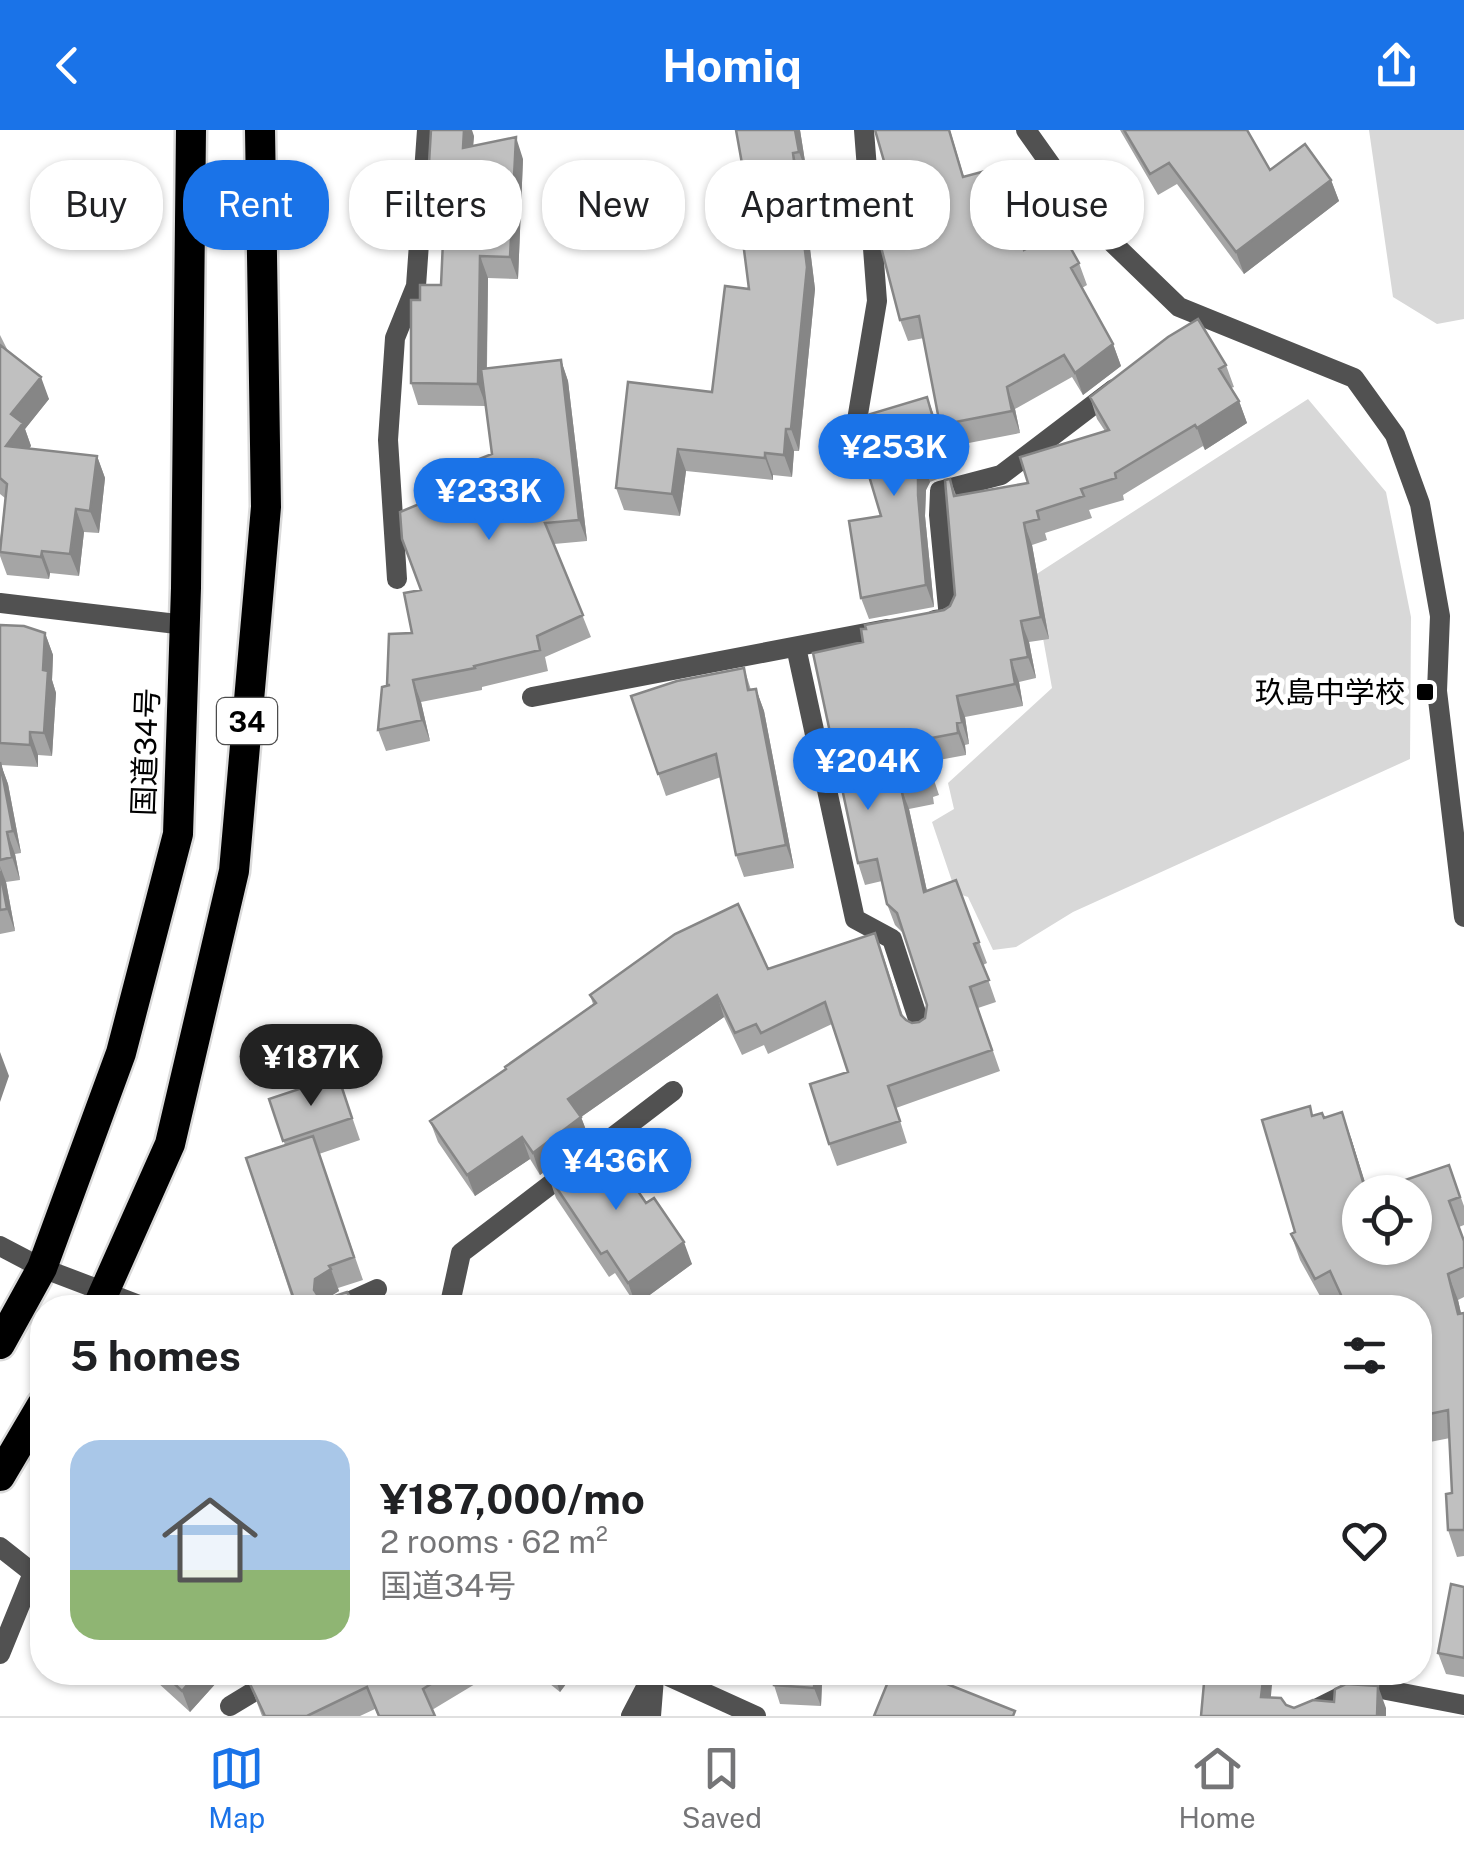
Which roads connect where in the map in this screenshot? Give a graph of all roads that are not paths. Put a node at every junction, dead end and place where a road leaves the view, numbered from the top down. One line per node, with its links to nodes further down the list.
1 (191, 130): 10 (highway, 国道34号 / 34)
2 (260, 130): 20 (highway, 34)
3 (427, 130): 8 (street)
4 (864, 130): 7 (street)
5 (1026, 130): 13 (street)
6 (1128, 378): 11 (street)
7 (853, 444)
8 (397, 579)
9 (0, 603): 10 (street)
10 (185, 625): 17 (highway, 国道34号 / 34)
11 (796, 646): 12 (street); 14 (street)
12 (532, 697)
13 (1464, 917)
14 (922, 1032)
15 (672, 1092): 22 (street)
16 (0, 1246): 17 (street)
17 (42, 1268): 19 (street); 23 (highway, 国道34号 / 34)
18 (378, 1290): 21 (street)
19 (94, 1295)
20 (104, 1295)
21 (366, 1295)
22 (452, 1295)
23 (0, 1344)
24 (30, 1426): 25 (highway)
25 (0, 1476)
26 (0, 1548): 27 (street)
27 (30, 1566)
28 (30, 1588): 29 (street)
29 (0, 1654)
30 (265, 1685): 35 (street)
31 (648, 1685): 36 (street)
32 (655, 1685): 37 (street)
33 (686, 1685): 38 (street)
34 (1464, 1705): 39 (street)
35 (230, 1706)
36 (630, 1716)
37 (651, 1716)
38 (756, 1716)
39 (1302, 1716)

